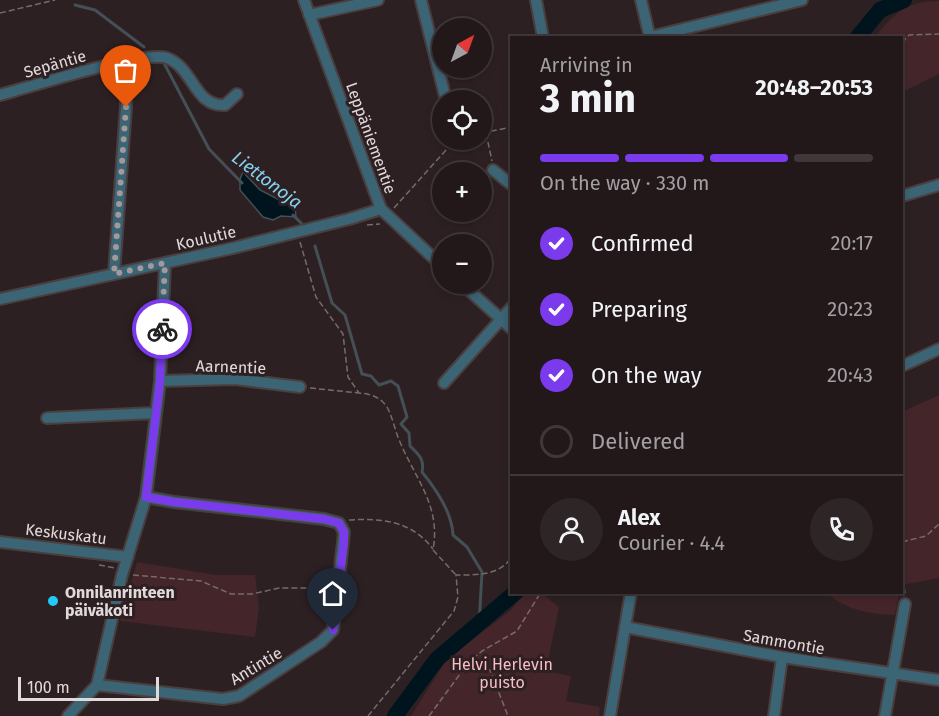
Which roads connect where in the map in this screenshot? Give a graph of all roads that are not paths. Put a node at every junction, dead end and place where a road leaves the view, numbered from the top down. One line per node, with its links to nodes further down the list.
1 (304, 0): 7 (street, Leppäniementie)
2 (378, 0): 7 (street)
3 (421, 0): 12 (street)
4 (536, 0): 8 (street)
5 (640, 0): 9 (street)
6 (802, 0): 10 (street)
7 (309, 15): 19 (street, Leppäniementie)
8 (543, 36)
9 (650, 36)
10 (654, 36)
11 (125, 63): 13 (street, Sepäntie); 14 (street, Sepäntie); 22 (street)
12 (444, 90)
13 (237, 94)
14 (0, 95)
15 (493, 170): 16 (street)
16 (510, 183)
17 (939, 185): 18 (street)
18 (903, 196)
19 (385, 213): 20 (street, Leppäniementie); 21 (street, Koulutie)
20 (432, 257)
21 (165, 263): 22 (street, Koulutie); 30 (street)
22 (114, 274): 24 (street, Koulutie)
23 (473, 294): 26 (street)
24 (0, 299)
25 (510, 309): 26 (street)
26 (500, 319): 27 (street); 31 (street)
27 (510, 327)
28 (939, 349): 29 (street)
29 (903, 366)
30 (160, 381): 32 (street, Aarnentie); 33 (street)
31 (444, 383)
32 (300, 387)
33 (154, 413): 34 (street); 35 (street)
34 (47, 418)
35 (146, 497): 37 (street); 44 (street, Antintie)
36 (0, 542): 37 (street, Keskuskatu)
37 (123, 557): 44 (street)
38 (631, 594): 40 (street)
39 (905, 604): 42 (street)
40 (625, 627): 41 (street, Sammontie); 46 (street)
41 (782, 657): 42 (street, Sammontie); 47 (street)
42 (892, 674): 43 (street, Sammontie); 48 (street)
43 (939, 680)
44 (97, 685): 45 (street)
45 (68, 716)
46 (610, 716)
47 (774, 716)
48 (885, 716)

